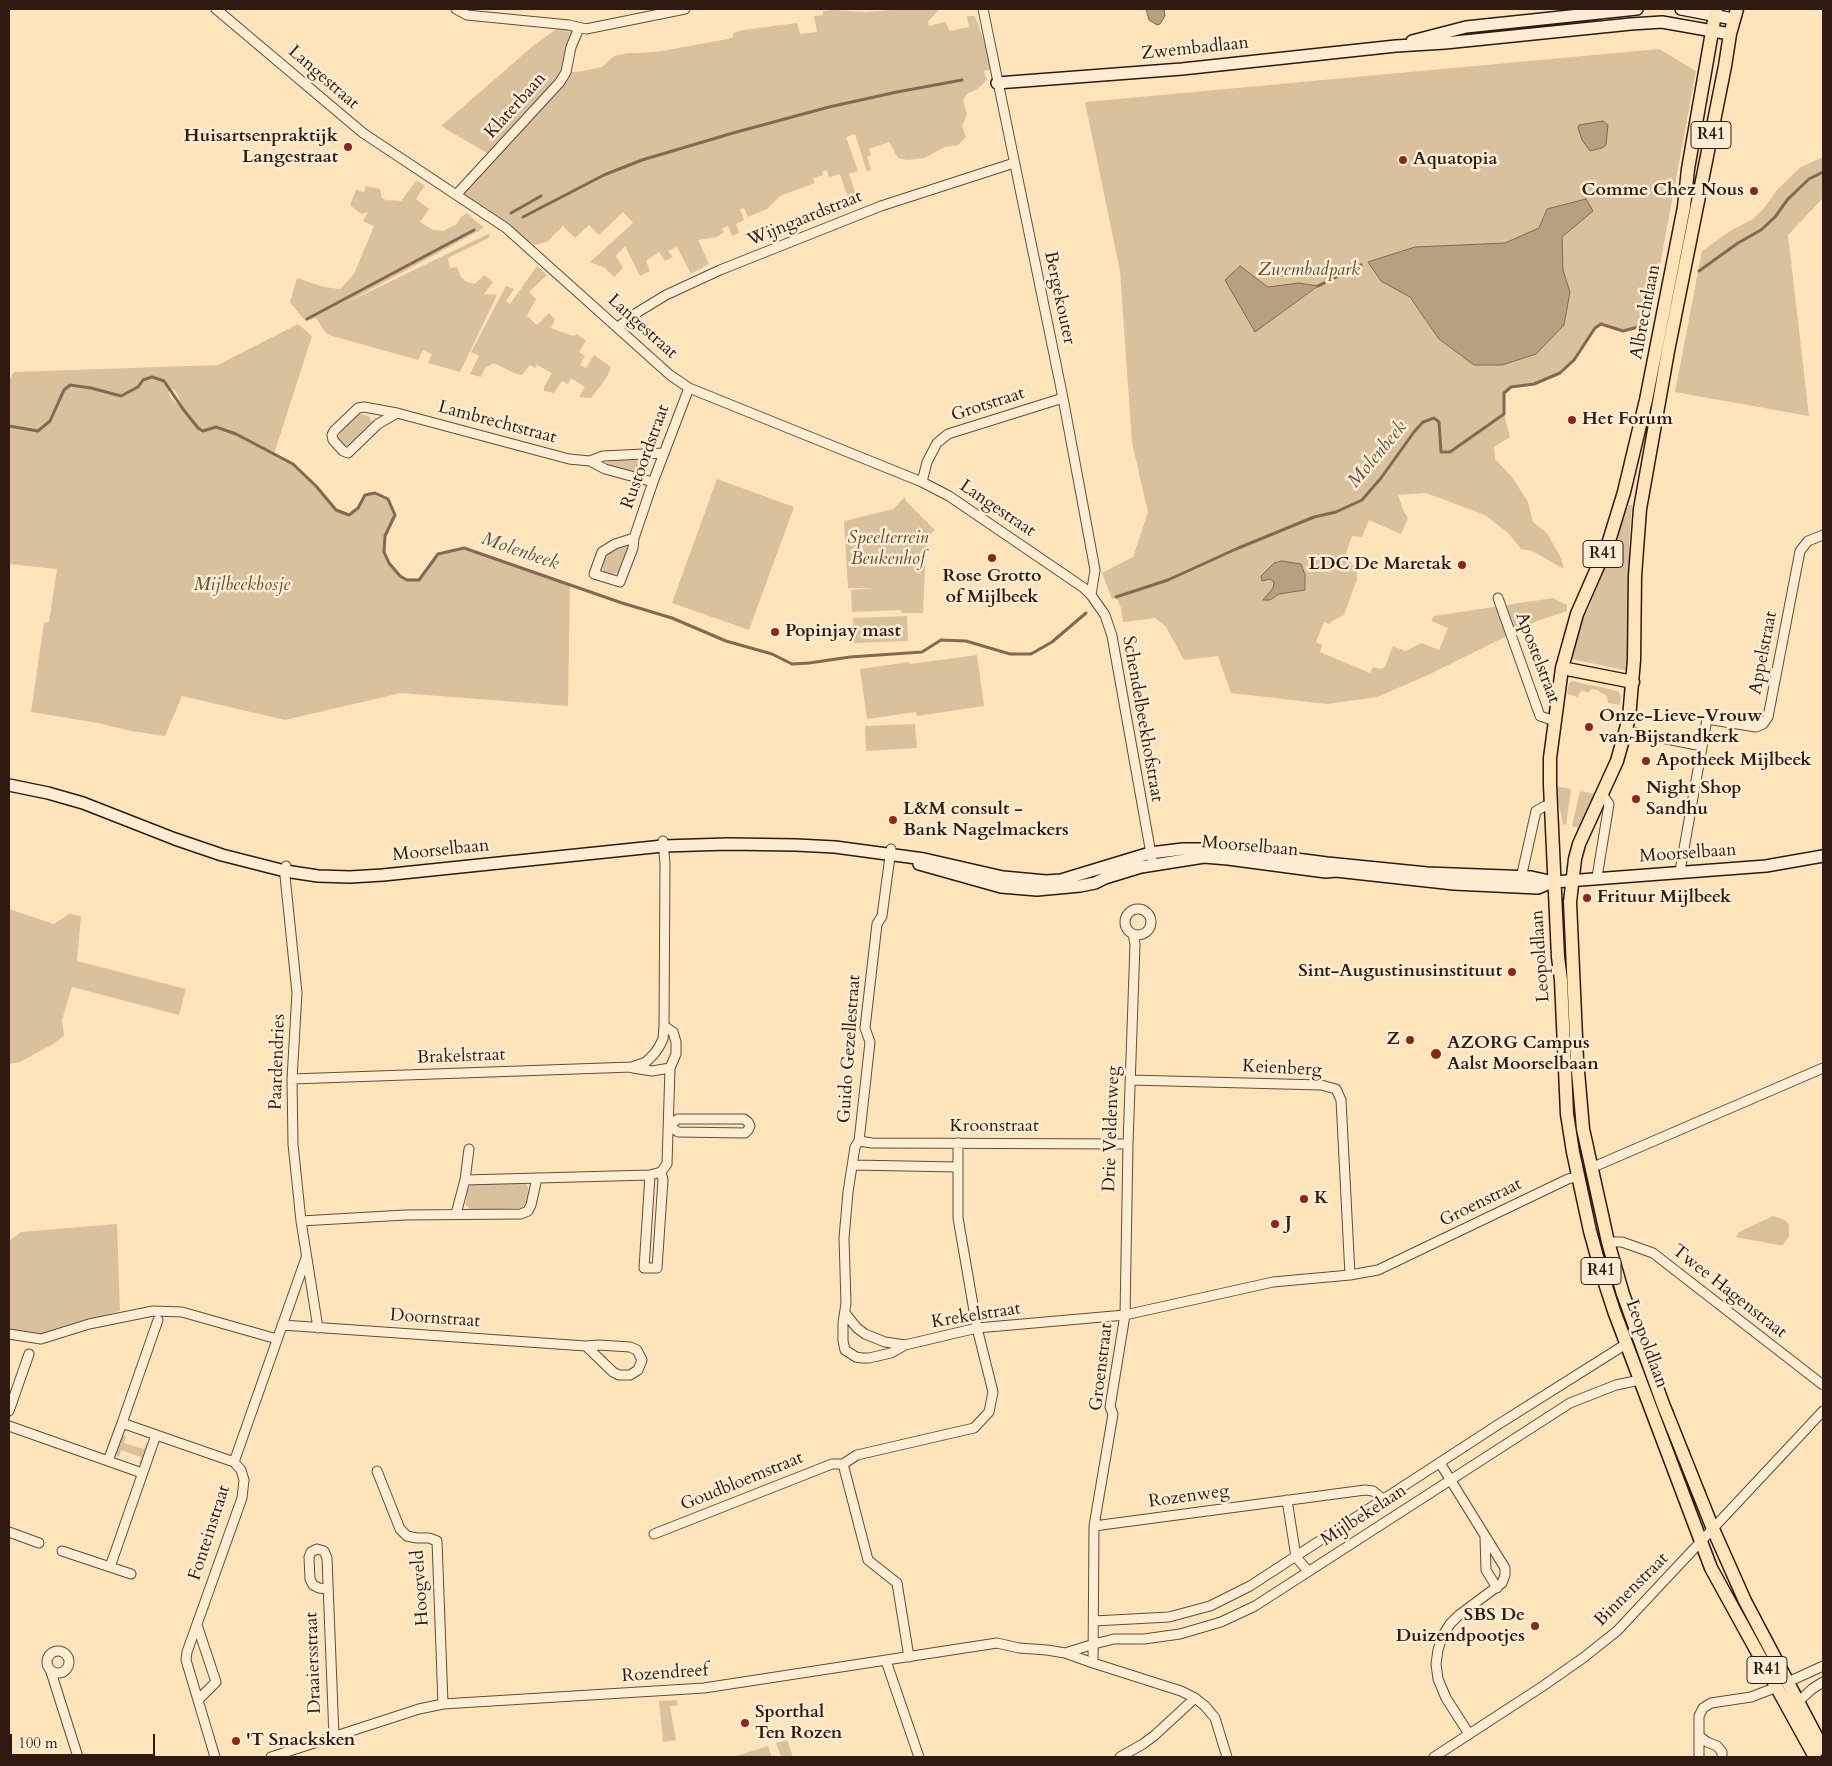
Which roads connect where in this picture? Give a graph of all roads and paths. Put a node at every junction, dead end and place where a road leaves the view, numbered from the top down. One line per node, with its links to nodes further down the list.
1 (216, 9): 18 (street, Langestraat)
2 (456, 9): 11 (street)
3 (685, 9): 11 (street)
4 (982, 9): 16 (street, Bergekouter)
5 (1633, 9): 9 (main road, Zwembadlaan); 10 (main road)
6 (1681, 9): 7 (main road)
7 (1716, 12): 8 (main road); 12 (main road, Albrechtlaan / R41)
8 (1735, 14): 13 (main road, Albrechtlaan / R41)
9 (1558, 17): 14 (main road); 15 (main road, Zwembadlaan)
10 (1630, 24): 12 (main road, Zwembadlaan); 14 (main road, Zwembadlaan)
11 (578, 28): 18 (street, Klaterbaan)
12 (1712, 31): 13 (main road, Zwembadlaan); 31 (main road, Albrechtlaan / R41)
13 (1730, 34): 32 (main road, Albrechtlaan / R41)
14 (1495, 38): 15 (main road, Zwembadlaan)
15 (1396, 46): 16 (main road, Zwembadlaan)
16 (997, 84): 17 (street, Bergekouter)
17 (1014, 163): 19 (street, Wijngaardstraat); 21 (street, Bergekouter)
18 (456, 195): 19 (street, Langestraat)
19 (618, 327): 20 (street, Langestraat)
20 (689, 388): 23 (street, Rustoordstraat); 26 (street, Langestraat)
21 (1063, 398): 26 (street, Grotstraat); 29 (street, Bergekouter)
22 (397, 414): 22 (street, Lambrechtstraat); 24 (street, Lambrechtstraat)
23 (664, 453): 24 (street, Lambrechtstraat); 25 (street, Rustoordstraat)
24 (590, 461): 25 (street, Lambrechtstraat)
25 (653, 482): 28 (street, Rustoordstraat)
26 (922, 482): 29 (street, Langestraat)
27 (1822, 535): 35 (street, Appelstraat)
28 (634, 538): 28 (street, Rustoordstraat)
29 (1091, 595): 41 (street, Schendelbeekhofstraat)
30 (1498, 598): 33 (street, Apostelstraat)
31 (1562, 668): 32 (main road); 33 (main road, R41)
32 (1633, 682): 34 (main road, R41)
33 (1555, 721): 38 (main road, R41)
34 (1626, 731): 35 (street); 37 (main road, R41)
35 (1702, 746): 46 (street, Appelstraat)
36 (9, 785): 45 (main road, Moorselbaan)
37 (1602, 794): 47 (street); 49 (main road, R41)
38 (1550, 806): 48 (street); 50 (main road, R41)
39 (663, 843): 40 (main road, Moorselbaan); 45 (main road, Moorselbaan); 52 (street, Brakelstraat)
40 (891, 852): 43 (main road, Moorselbaan); 59 (street, Guido Gezellestraat)
41 (1150, 853): 43 (main road, Moorselbaan); 44 (street); 48 (main road, Moorselbaan)
42 (1823, 856): 46 (main road, Moorselbaan)
43 (923, 862): 44 (main road, Moorselbaan)
44 (1153, 865): 50 (main road, Moorselbaan)
45 (286, 869): 56 (street, Paardendries)
46 (1680, 871): 47 (main road, Moorselbaan)
47 (1597, 877): 49 (main road, Moorselbaan)
48 (1521, 878): 50 (main road, Moorselbaan)
49 (1572, 880): 50 (main road, Moorselbaan); 64 (main road, Leopoldlaan / R41)
50 (1554, 882): 68 (main road, Leopoldlaan / R41)
51 (1136, 938): 57 (street, Drie Veldenweg)
52 (664, 1026): 53 (street, Brakelstraat); 54 (street)
53 (632, 1067): 54 (street, Brakelstraat); 56 (street, Brakelstraat)
54 (670, 1068): 58 (street)
55 (1823, 1068): 64 (street)
56 (292, 1079): 72 (street, Paardendries)
57 (1130, 1080): 61 (street, Drie Veldenweg); 75 (street, Keienberg)
58 (669, 1125): 58 (street); 66 (street)
59 (859, 1141): 60 (street, Kroonstraat); 63 (street, Guido Gezellestraat)
60 (958, 1143): 61 (street, Kroonstraat); 65 (street, Goudbloemstraat)
61 (1128, 1144): 77 (street, Drie Veldenweg)
62 (469, 1149): 70 (street)
63 (854, 1165): 65 (street); 76 (street, Guido Gezellestraat)
64 (1592, 1166): 73 (main road, Leopoldlaan / R41)
65 (958, 1167): 81 (street, Goudbloemstraat)
66 (661, 1172): 67 (street); 67 (street)
67 (650, 1175): 69 (street)
68 (1578, 1176): 75 (street, Groenstraat); 84 (main road, Leopoldlaan / R41)
69 (537, 1178): 70 (street); 71 (street)
70 (465, 1180): 71 (street)
71 (456, 1214): 72 (street)
72 (301, 1220): 74 (street, Paardendries)
73 (1612, 1242): 89 (street, Twee Hagenstraat); 105 (main road, Leopoldlaan / R41)
74 (306, 1258): 79 (street, Paardendries); 80 (street, Paardendries)
75 (1350, 1275): 77 (street, Groenstraat)
76 (845, 1313): 85 (street, Krekelstraat); 85 (street, Guido Gezellestraat)
77 (1125, 1315): 81 (street, Krekelstraat); 104 (street, Groenstraat)
78 (158, 1320): 92 (street)
79 (282, 1325): 80 (street, Doornstraat); 83 (street, Paardendries)
80 (318, 1328): 86 (street, Doornstraat)
81 (977, 1328): 85 (street, Krekelstraat); 98 (street, Goudbloemstraat)
82 (9, 1334): 83 (street)
83 (277, 1340): 96 (street, Fonteinstraat)
84 (1626, 1344): 88 (main road, Leopoldlaan / R41); 97 (street, Mijlbekelaan)
85 (905, 1345)
86 (586, 1346): 86 (street, Doornstraat)
87 (30, 1354): 90 (street)
88 (1640, 1380): 101 (street, Mijlbekelaan); 109 (main road, Leopoldlaan / R41)
89 (1823, 1385)
90 (9, 1411)
91 (1823, 1411): 105 (street, Binnenstraat)
92 (122, 1423): 94 (street); 95 (street)
93 (9, 1426): 95 (street)
94 (156, 1436): 96 (street); 100 (street)
95 (108, 1461): 100 (street)
96 (234, 1462): 119 (street, Fonteinstraat)
97 (1440, 1463): 101 (street); 102 (street, Mijlbekelaan)
98 (843, 1464): 107 (street, Goudbloemstraat); 122 (street)
99 (377, 1471): 132 (street, Hoogveld)
100 (142, 1473): 113 (street)
101 (1451, 1480): 108 (street); 114 (street, Mijlbekelaan)
102 (1383, 1499): 103 (street, Rozenweg); 112 (street, Mijlbekelaan)
103 (1287, 1500): 104 (street, Rozenweg); 112 (street)
104 (1094, 1526): 118 (street, Groenstraat)
105 (1713, 1529): 109 (street, Binnenstraat); 128 (main road, Leopoldlaan / R41)
106 (9, 1532): 110 (street)
107 (654, 1534)
108 (1485, 1537): 116 (street); 116 (street)
109 (1700, 1541): 128 (main road, Leopoldlaan / R41); 133 (street, Binnenstraat)
110 (39, 1543)
111 (62, 1551): 113 (street)
112 (1296, 1556): 114 (street); 118 (street, Mijlbekelaan)
113 (110, 1567): 115 (street)
114 (1308, 1571): 120 (street, Mijlbekelaan)
115 (131, 1574)
116 (1497, 1588): 133 (street)
117 (328, 1589): 135 (street, Draaiersstraat)
118 (1094, 1621): 120 (street, Groenstraat)
119 (197, 1625): 130 (street, Fonteinstraat); 130 (street)
120 (1094, 1644): 121 (street, Rozendreef); 124 (street, Groenstraat)
121 (1065, 1653): 122 (street, Rozendreef); 124 (street, Rozendreef)
122 (909, 1657): 123 (street, Rozendreef)
123 (886, 1661): 132 (street, Rozendreef); 140 (street)
124 (1093, 1663): 129 (street)
125 (1823, 1666): 128 (street)
126 (51, 1672): 137 (street)
127 (1823, 1682): 131 (street)
128 (1783, 1685): 131 (main road, Leopoldlaan / R41); 134 (street); 146 (main road, Leopoldlaan / R41)
129 (1195, 1698): 141 (street); 142 (street)
130 (198, 1700): 138 (street, Fonteinstraat)
131 (1798, 1702): 136 (main road, Leopoldlaan / R41)
132 (443, 1704): 135 (street, Rozendreef)
133 (1469, 1734): 143 (street, Binnenstraat)
134 (1699, 1736): 144 (street); 145 (street)
135 (334, 1737): 139 (street, Rozendreef)
136 (1823, 1749)
137 (78, 1757)
138 (215, 1757)
139 (271, 1757)
140 (919, 1757)
141 (1120, 1757)
142 (1227, 1757)
143 (1434, 1757)
144 (1699, 1757)
145 (1722, 1757)
146 (1815, 1757)

